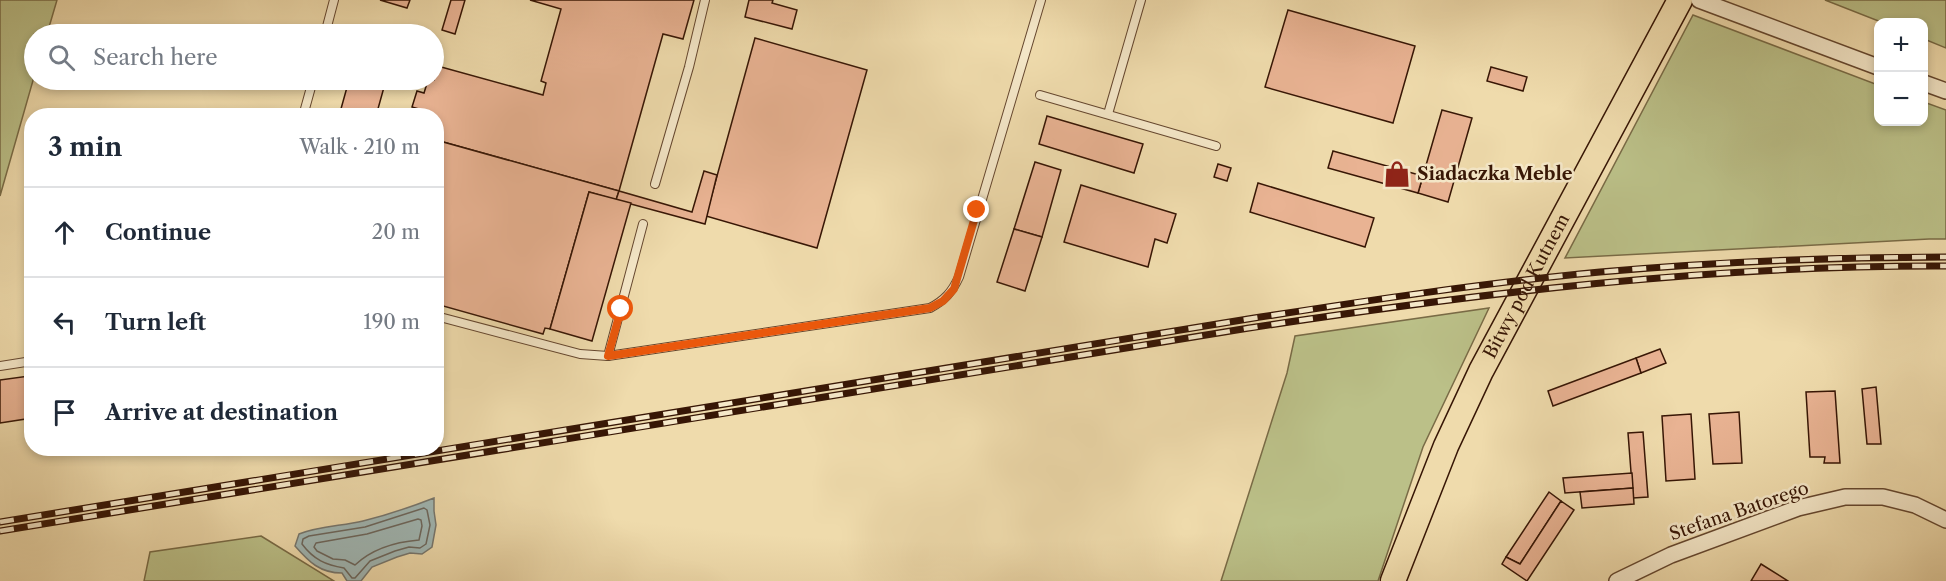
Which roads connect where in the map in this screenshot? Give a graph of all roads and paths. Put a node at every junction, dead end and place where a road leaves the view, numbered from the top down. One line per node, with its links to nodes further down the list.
1 (334, 0): 7 (lane)
2 (705, 0): 16 (lane)
3 (1041, 0): 19 (lane)
4 (1141, 0): 14 (lane)
5 (1680, 0): 23 (main road, Bitwy pod Kutnem)
6 (1699, 0): 8 (street)
7 (328, 24)
8 (1874, 66)
9 (1928, 85): 11 (street)
10 (310, 90): 13 (lane)
11 (1946, 91)
12 (1040, 95): 14 (lane)
13 (305, 108)
14 (1108, 114): 15 (lane)
15 (1216, 146)
16 (655, 184)
17 (643, 224): 19 (lane)
18 (444, 318): 19 (lane)
19 (608, 356)
20 (24, 362): 21 (lane)
21 (0, 366)
22 (1946, 520): 24 (street, Stefana Batorego)
23 (1394, 581)
24 (1617, 581)

